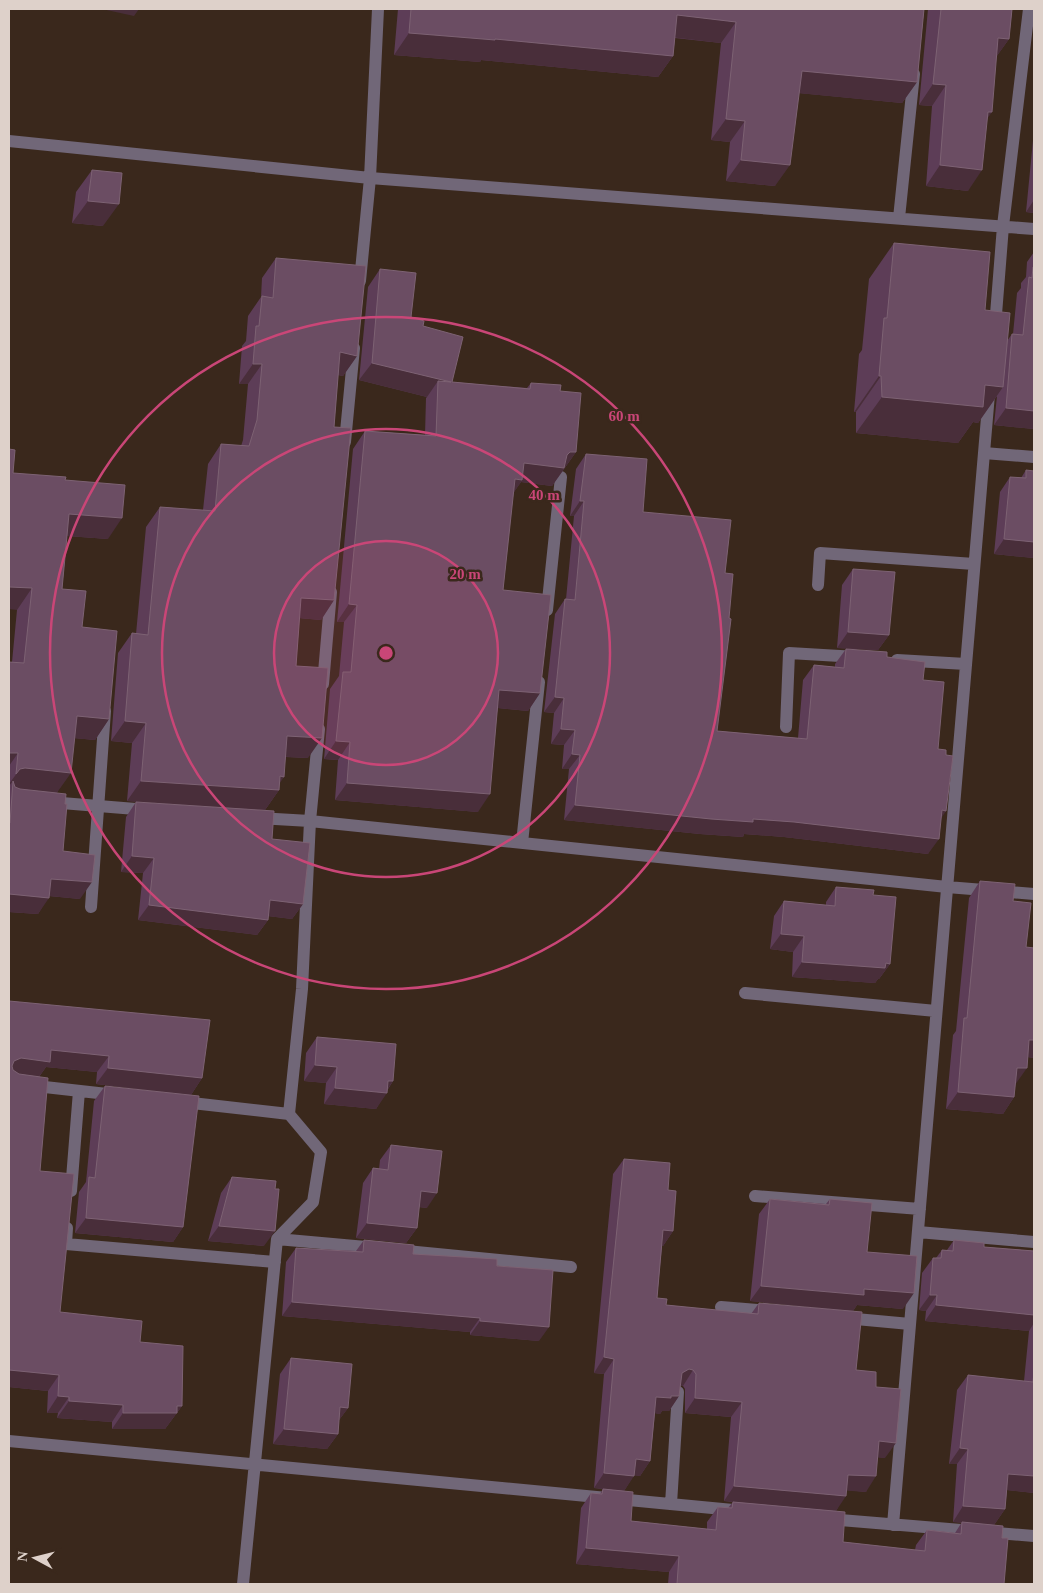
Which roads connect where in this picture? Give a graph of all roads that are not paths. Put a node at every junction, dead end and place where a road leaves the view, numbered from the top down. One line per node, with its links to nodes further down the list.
1 (378, 9): 5 (street)
2 (1029, 9): 7 (street)
3 (915, 66): 6 (street)
4 (9, 141): 5 (street)
5 (370, 178): 6 (street); 9 (street)
6 (899, 218): 7 (street)
7 (1003, 226): 8 (street); 11 (street)
8 (1034, 229)
9 (359, 297)
10 (355, 336): 14 (street)
11 (993, 344)
12 (990, 384): 13 (street)
13 (984, 453): 15 (street); 17 (street)
14 (344, 455)
15 (1034, 457)
16 (561, 478): 20 (street)
17 (974, 564): 19 (street); 23 (street)
18 (332, 584): 25 (street)
19 (818, 585)
20 (545, 626)
21 (868, 658): 28 (street)
22 (887, 659): 23 (street)
23 (966, 664): 35 (street)
24 (541, 665): 34 (street)
25 (322, 693)
26 (106, 700): 30 (street)
27 (320, 713): 33 (street)
28 (786, 727)
29 (38, 800): 30 (street)
30 (97, 807): 31 (street); 37 (street)
31 (165, 811)
32 (242, 817): 33 (street)
33 (310, 822): 34 (street); 44 (street)
34 (522, 843): 35 (street)
35 (947, 887): 36 (street); 39 (street)
36 (1034, 894)
37 (91, 907)
38 (745, 993): 39 (street)
39 (936, 1011): 46 (street)
40 (9, 1084): 41 (street)
41 (79, 1091): 42 (street); 50 (street)
42 (127, 1096)
43 (175, 1102): 44 (street)
44 (289, 1114): 48 (street)
45 (755, 1196): 46 (street)
46 (920, 1209): 47 (street)
47 (918, 1232): 49 (street); 55 (street)
48 (277, 1239): 50 (street); 51 (street)
49 (1034, 1242)
50 (275, 1262): 58 (street)
51 (571, 1267)
52 (721, 1307): 53 (street)
53 (781, 1312)
54 (830, 1317): 55 (street)
55 (910, 1324): 62 (street)
56 (678, 1392): 59 (street)
57 (9, 1441): 58 (street)
58 (254, 1464): 59 (street); 64 (street)
59 (671, 1504): 60 (street)
60 (748, 1511)
61 (816, 1517): 62 (street)
62 (893, 1525): 63 (street)
63 (1034, 1536)
64 (243, 1584)

